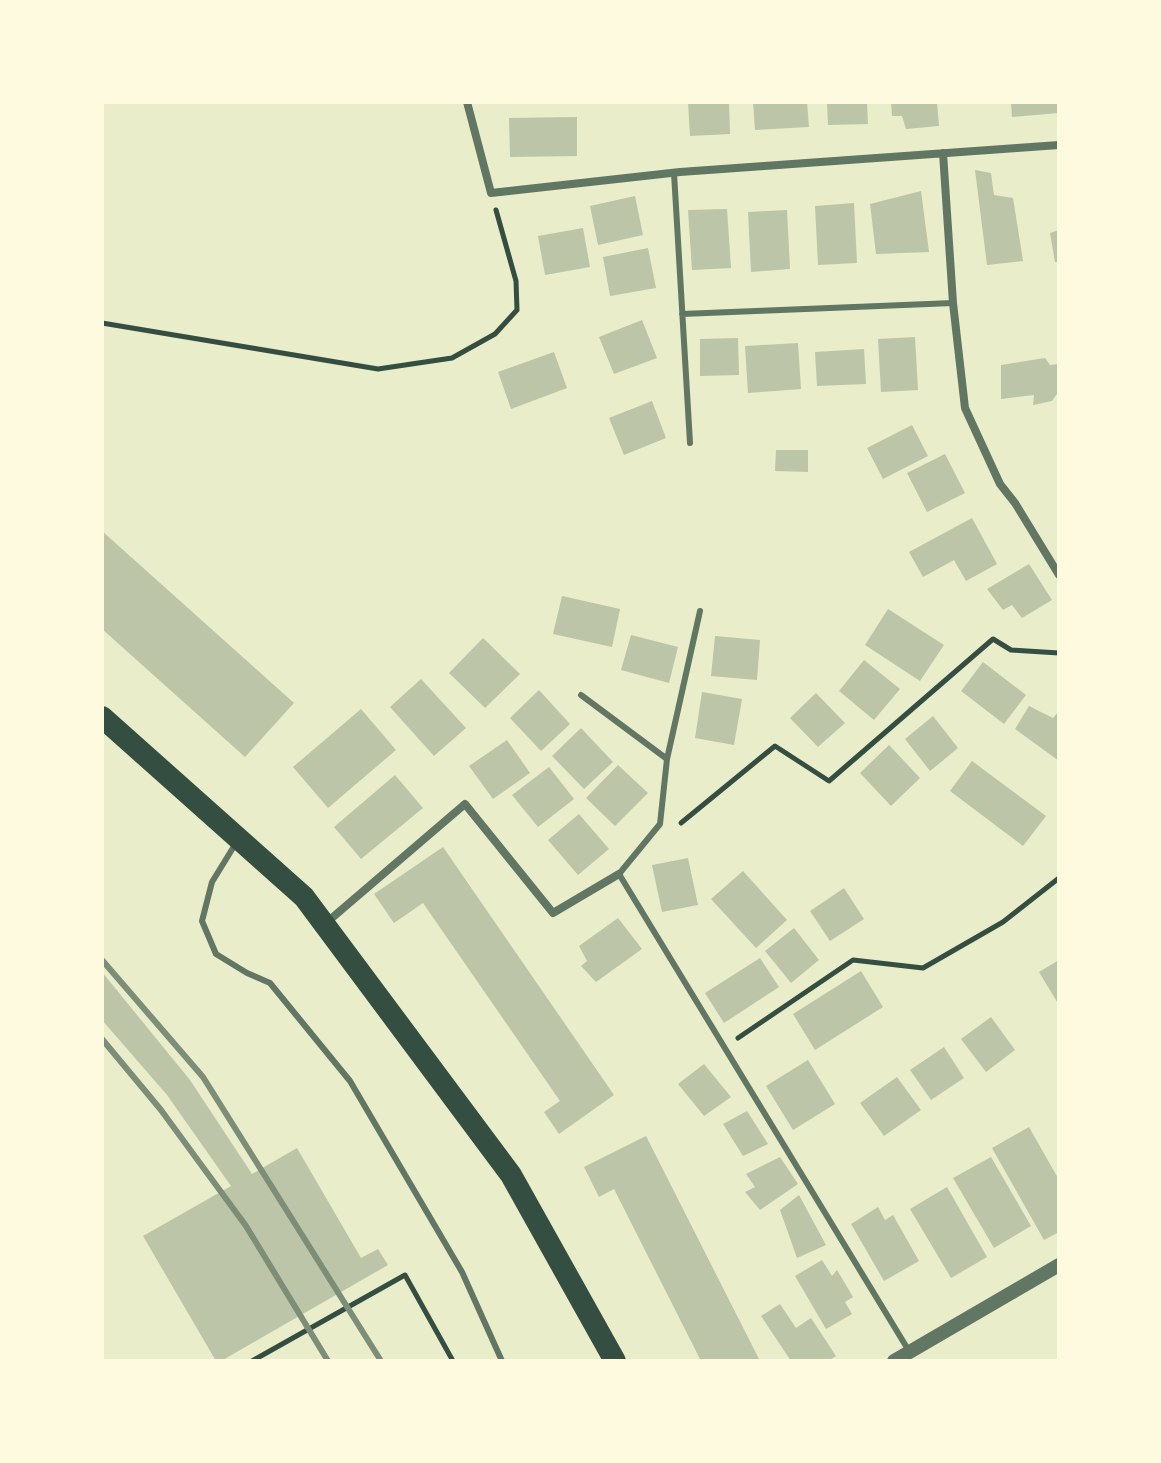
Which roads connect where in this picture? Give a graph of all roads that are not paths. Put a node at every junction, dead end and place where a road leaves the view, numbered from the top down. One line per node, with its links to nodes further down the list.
1 (467, 102): 4 (street)
2 (1059, 145): 3 (street)
3 (943, 153): 4 (street); 5 (street)
4 (674, 173): 6 (lane)
5 (953, 303): 6 (lane); 8 (street)
6 (682, 314): 7 (lane)
7 (690, 443)
8 (1059, 575)
9 (700, 611): 12 (lane)
10 (581, 695): 12 (lane)
11 (102, 717): 13 (highway)
12 (667, 759): 14 (lane)
13 (239, 839): 15 (highway); 18 (lane)
14 (619, 874): 15 (street); 17 (lane)
15 (325, 924): 19 (highway)
16 (1059, 1265): 17 (street)
17 (910, 1352): 20 (street)
18 (502, 1361)
19 (615, 1361)
20 (894, 1361)

